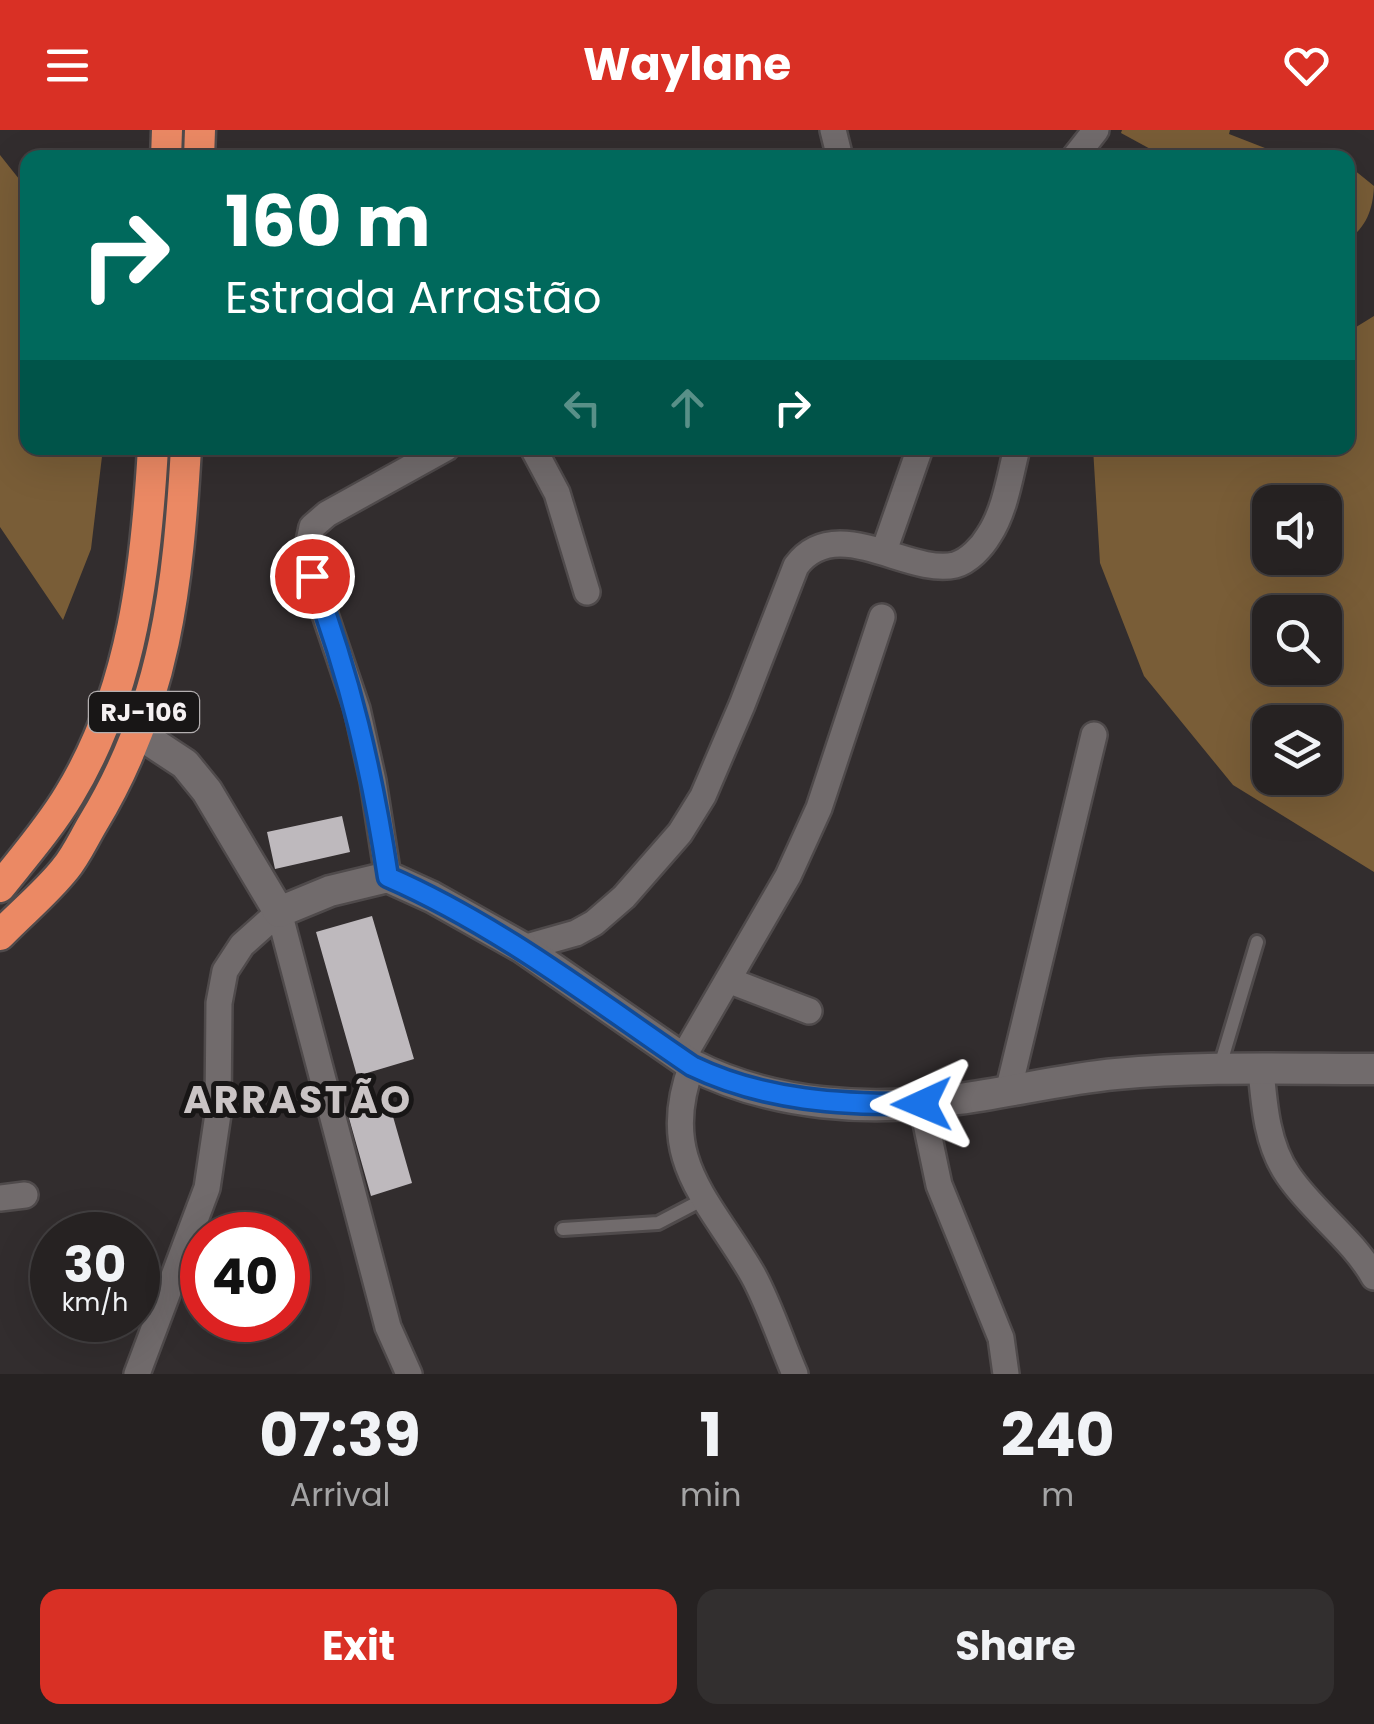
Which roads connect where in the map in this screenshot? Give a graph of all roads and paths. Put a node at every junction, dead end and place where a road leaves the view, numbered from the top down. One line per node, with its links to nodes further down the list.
1 (1096, 130): 2 (street)
2 (1080, 150)
3 (152, 455): 15 (highway, RJ-106)
4 (186, 455): 12 (highway, RJ-106)
5 (433, 455): 14 (street)
6 (537, 455): 10 (street)
7 (918, 455): 9 (street)
8 (1015, 455): 9 (street)
9 (884, 552): 19 (street)
10 (587, 592)
11 (882, 616): 20 (street)
12 (138, 733): 16 (street); 17 (highway, RJ-106)
13 (1094, 735): 26 (street)
14 (388, 877): 16 (street); 19 (street)
15 (0, 887)
16 (279, 912): 31 (street); 32 (street)
17 (0, 934)
18 (1257, 942): 23 (lane)
19 (523, 948): 22 (street)
20 (728, 980): 21 (street); 22 (street)
21 (809, 1011)
22 (687, 1062): 27 (street); 28 (street)
23 (1220, 1069): 25 (street); 26 (street)
24 (1374, 1069): 25 (street)
25 (1261, 1070): 30 (street)
26 (1008, 1092): 27 (street)
27 (922, 1104): 34 (street)
28 (702, 1200): 29 (lane); 33 (street)
29 (563, 1229)
30 (1374, 1277)
31 (403, 1370)
32 (137, 1374)
33 (795, 1374)
34 (1006, 1374)

